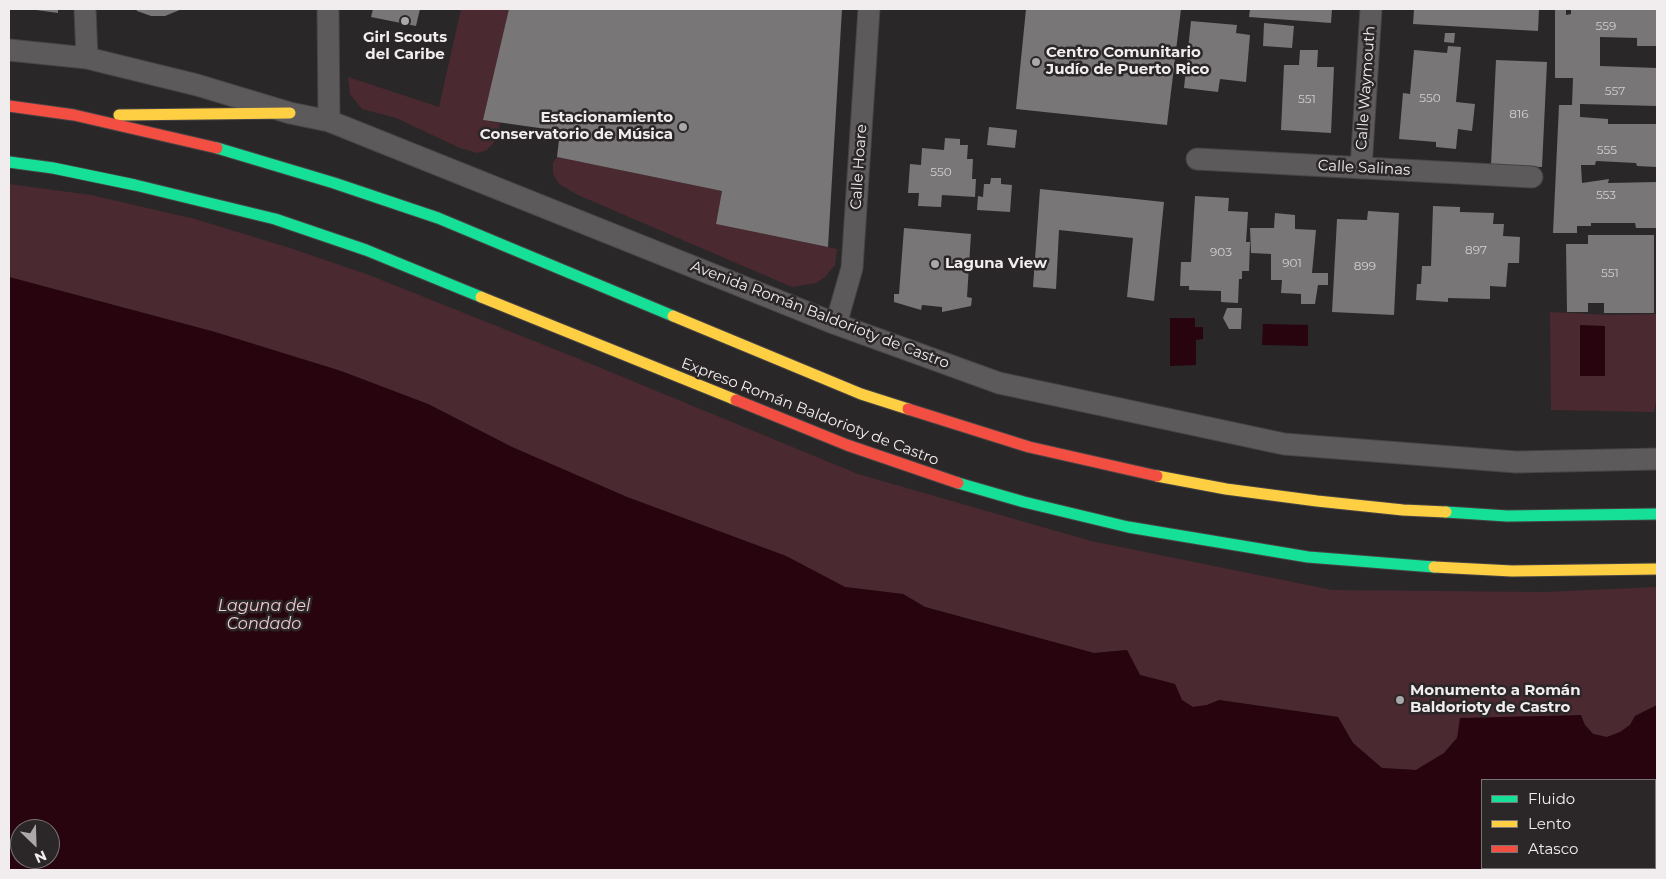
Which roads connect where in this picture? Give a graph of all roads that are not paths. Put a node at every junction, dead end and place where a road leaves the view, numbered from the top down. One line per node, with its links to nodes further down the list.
1 (85, 9): 6 (street)
2 (328, 9): 10 (street)
3 (869, 9): 15 (street, Calle Hoare)
4 (1371, 9): 13 (street, Calle Waymouth)
5 (9, 50): 6 (street, Avenida Román Baldorioty de Castro)
6 (87, 58): 8 (street, Avenida Román Baldorioty de Castro)
7 (9, 106): 9 (highway)
8 (290, 113): 9 (highway); 10 (street, Avenida Román Baldorioty de Castro)
9 (74, 115): 17 (highway)
10 (330, 121): 15 (street, Avenida Román Baldorioty de Castro)
11 (1197, 159): 13 (street, Calle Salinas)
12 (9, 162): 18 (highway, Expreso Román Baldorioty de Castro)
13 (1361, 168): 14 (street, Calle Salinas)
14 (1532, 177)
15 (836, 324): 16 (street, Avenida Román Baldorioty de Castro)
16 (1657, 459)
17 (1657, 514)
18 (1657, 568)

